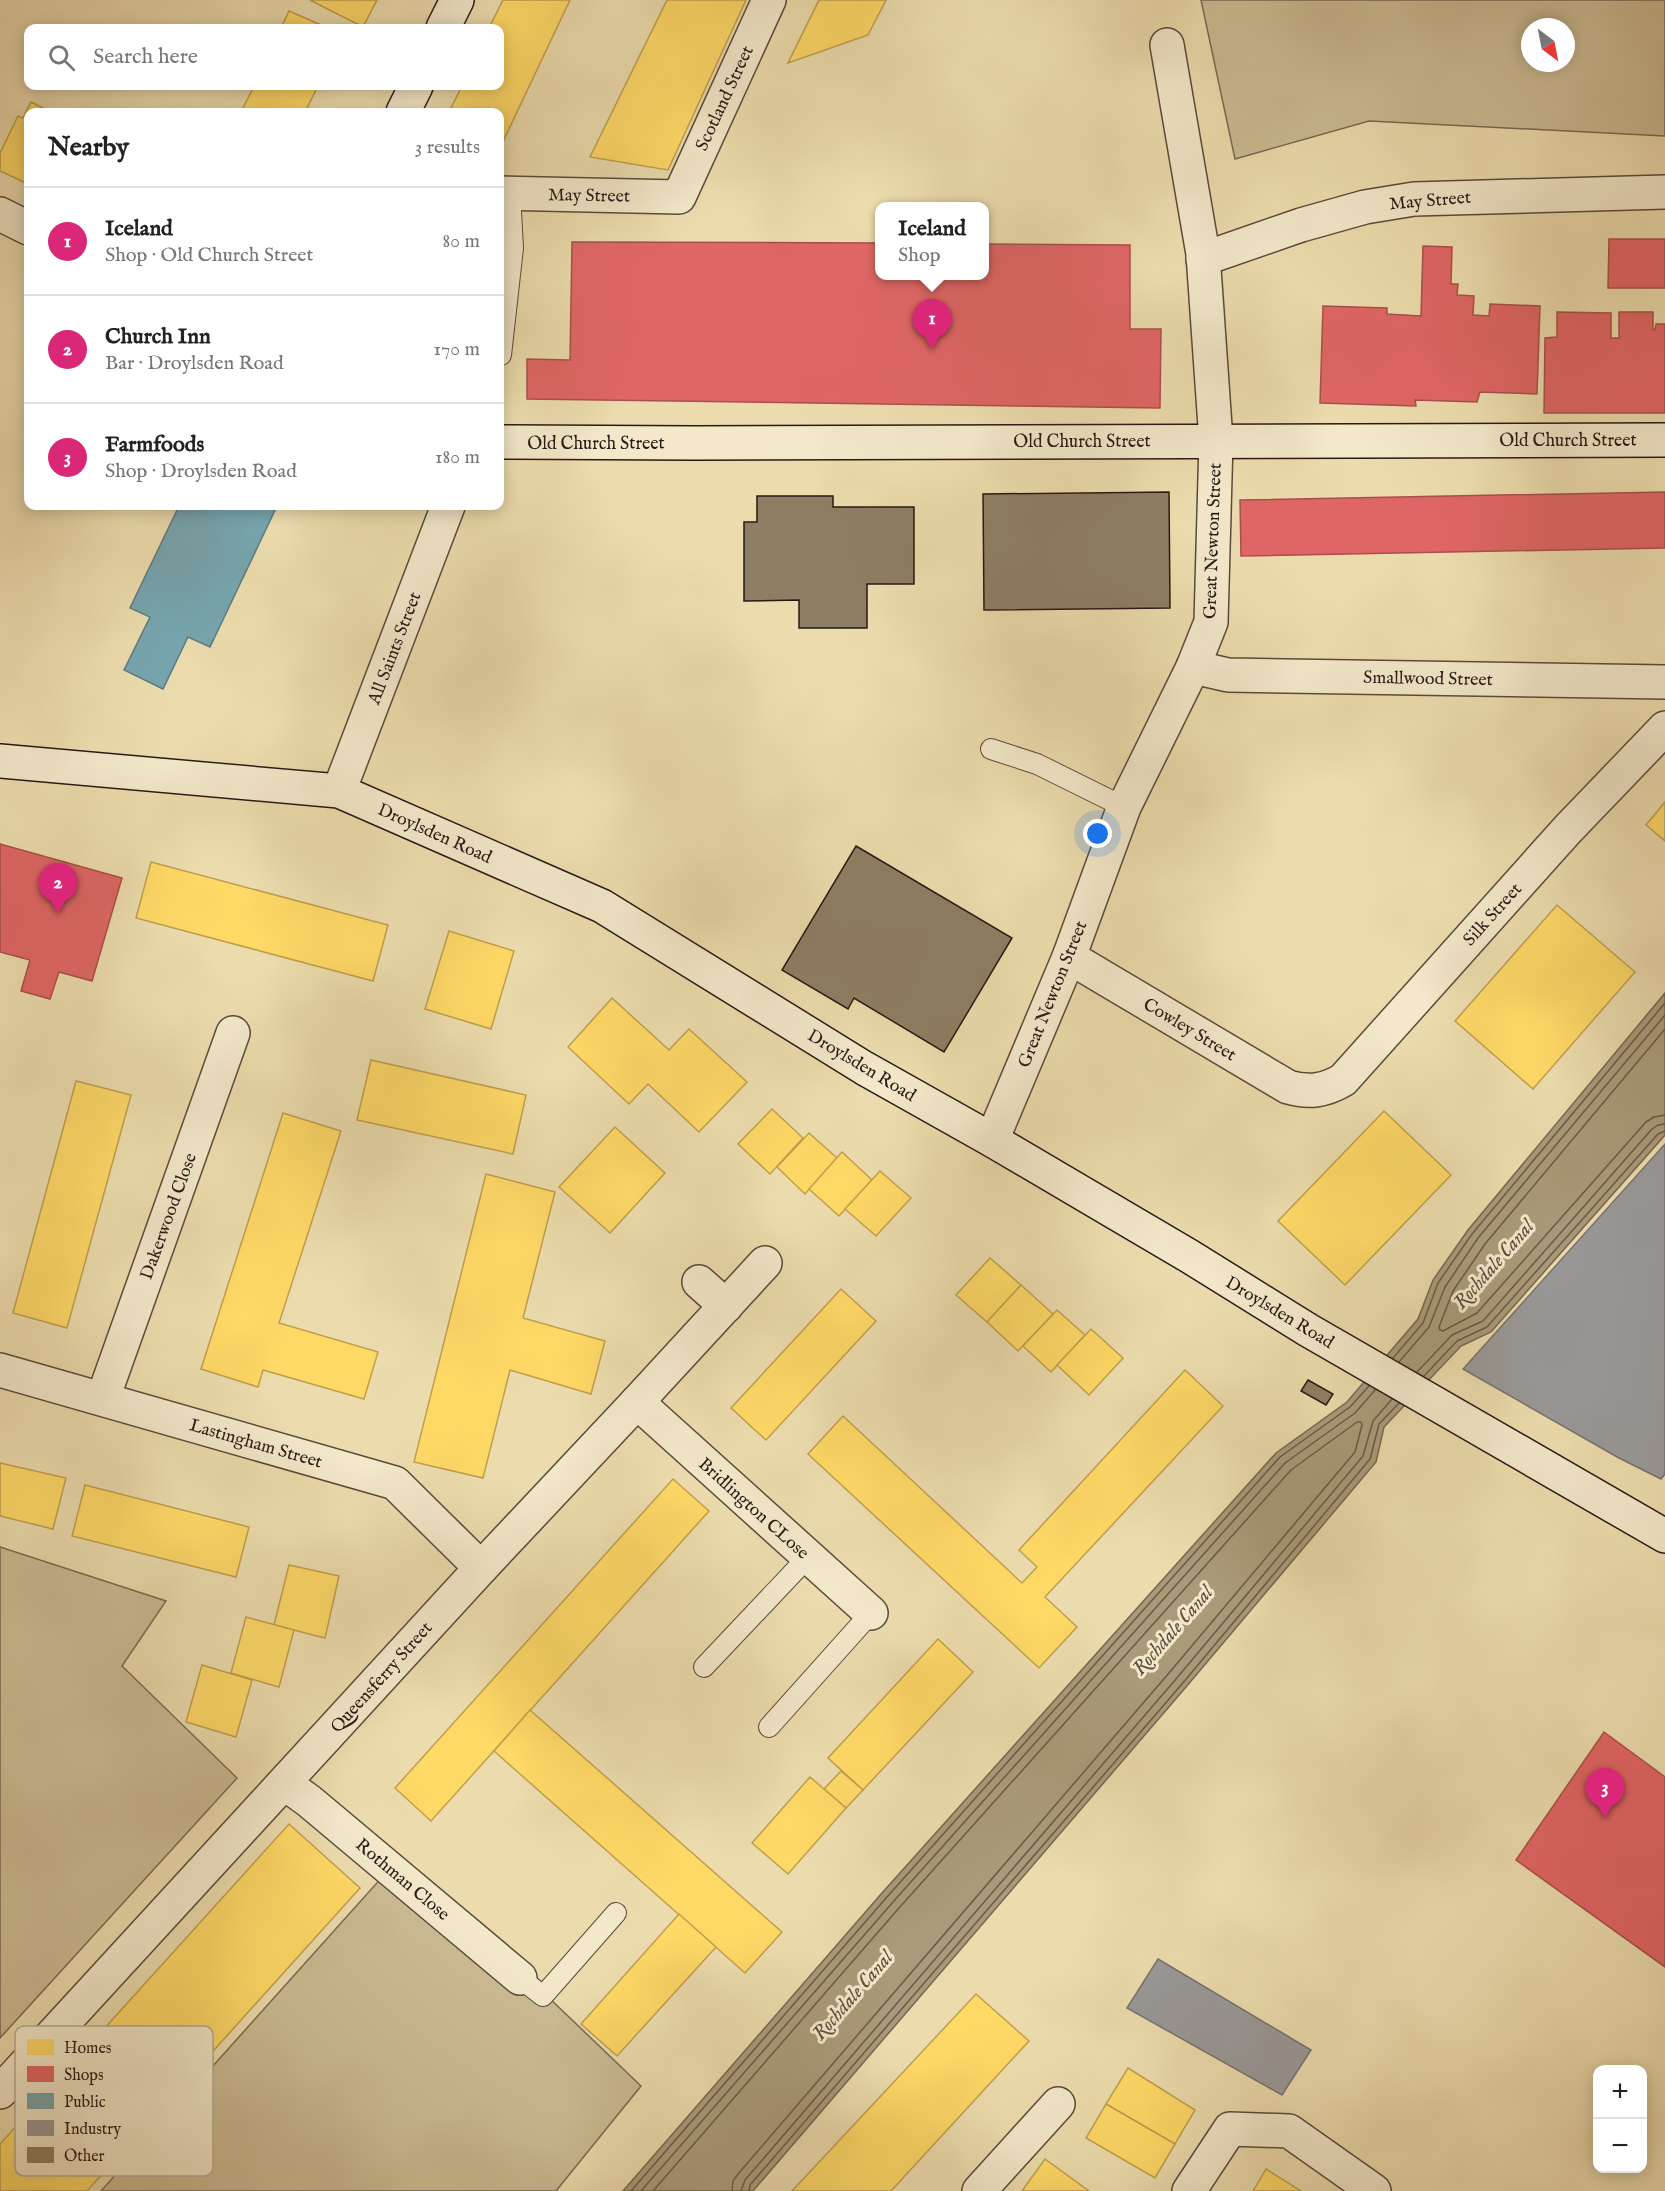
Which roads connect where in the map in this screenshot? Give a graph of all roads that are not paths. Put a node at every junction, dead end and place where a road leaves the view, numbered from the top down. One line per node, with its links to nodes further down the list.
1 (457, 0): 3 (street)
2 (769, 0): 9 (street, Scotland Street)
3 (445, 24)
4 (1167, 45): 12 (street, Great Newton Street)
5 (414, 90): 6 (street)
6 (405, 108)
7 (1665, 192): 12 (street, May Street)
8 (505, 193): 9 (street, May Street); 13 (lane)
9 (679, 197)
10 (0, 214): 11 (street)
11 (24, 226)
12 (1203, 259): 15 (street, Great Newton Street)
13 (504, 328)
14 (1665, 440): 15 (street, Old Church Street)
15 (1216, 441): 16 (street, Old Church Street); 18 (street, Great Newton Street)
16 (504, 442)
17 (446, 510): 23 (street, All Saints Street)
18 (1193, 667): 19 (street, Smallwood Street); 24 (street, Great Newton Street)
19 (1665, 681)
20 (1665, 728): 27 (street, Silk Street)
21 (992, 749): 24 (lane)
22 (0, 761): 23 (street, Droylsden Road)
23 (339, 791): 28 (street, Droylsden Road)
24 (1124, 807): 25 (street, Great Newton Street)
25 (1069, 957): 27 (street, Cowley Street); 28 (street, Great Newton Street)
26 (233, 1033): 33 (street, Dakerwood Close)
27 (1314, 1091)
28 (992, 1140): 35 (street, Droylsden Road)
29 (765, 1263): 31 (street, Queensferry Street)
30 (699, 1282): 31 (street)
31 (726, 1306): 34 (street, Queensferry Street)
32 (0, 1370): 33 (street, Lastingham Street)
33 (103, 1398): 37 (street, Lastingham Street)
34 (638, 1402): 36 (street, Bridlington CLose); 37 (street, Queensferry Street)
35 (1665, 1536)
36 (808, 1557): 38 (street, Bridlington CLose); 39 (lane)
37 (481, 1568): 41 (street, Queensferry Street)
38 (871, 1613): 40 (lane)
39 (704, 1667)
40 (769, 1726)
41 (284, 1783): 43 (street, Rothman Close); 44 (street, Queensferry Street)
42 (616, 1913): 43 (lane)
43 (520, 1978)
44 (61, 2026)
45 (15, 2076): 46 (street, Queensferry Street)
46 (0, 2092)
47 (1058, 2104): 48 (street)
48 (979, 2191)
49 (1189, 2191): 50 (street)
50 (1374, 2191)

